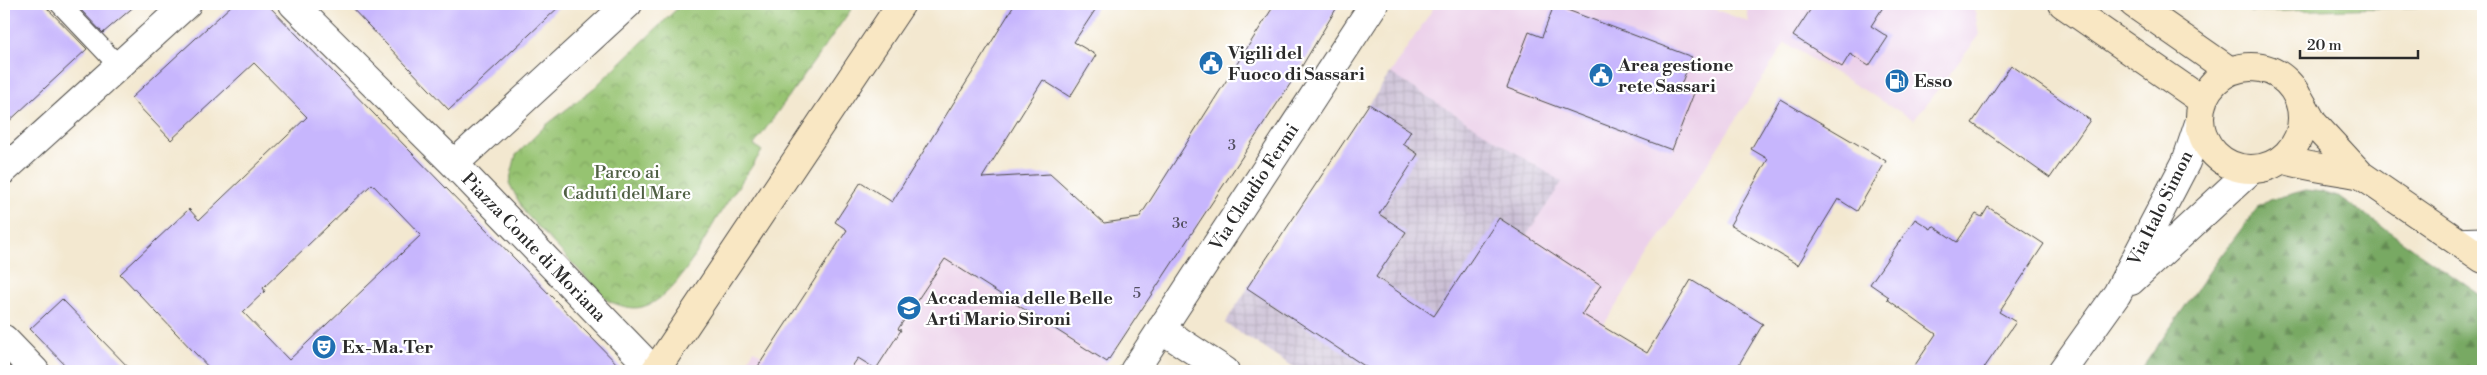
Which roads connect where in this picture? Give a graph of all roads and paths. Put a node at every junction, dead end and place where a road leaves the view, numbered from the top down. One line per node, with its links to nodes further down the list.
1 (60, 4): 9 (lane)
2 (187, 4): 9 (street)
3 (293, 4): 14 (street)
4 (628, 4): 14 (street, Piazza Conte di Moriana)
5 (901, 4): 25 (main road, Piazza Conte di Moriana)
6 (1374, 4): 22 (street, Via Claudio Fermi)
7 (2063, 4): 12 (main road)
8 (2134, 4): 10 (main road)
9 (118, 66): 16 (street)
10 (2230, 71): 11 (main road); 12 (main road)
11 (2296, 92): 13 (main road); 17 (main road)
12 (2201, 110): 15 (main road); 21 (street, Via Italo Simon)
13 (2283, 159): 15 (main road); 17 (main road)
14 (454, 164): 25 (street, Piazza Conte di Moriana)
15 (2252, 169): 21 (street, Via Italo Simon)
16 (4, 170)
17 (2361, 175): 19 (main road)
18 (2483, 237): 19 (lane)
19 (2452, 238): 20 (main road)
20 (2483, 260)
21 (2117, 294): 28 (street, Via Italo Simon)
22 (1161, 329): 26 (street, Via Claudio Fermi); 27 (street)
23 (4, 339): 24 (street)
24 (35, 371)
25 (654, 371)
26 (1134, 371)
27 (1225, 371)
28 (2062, 371)

